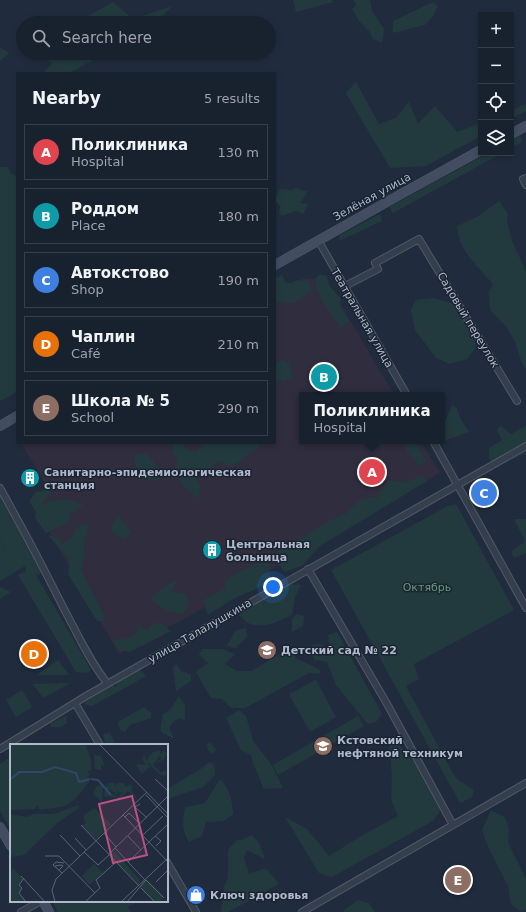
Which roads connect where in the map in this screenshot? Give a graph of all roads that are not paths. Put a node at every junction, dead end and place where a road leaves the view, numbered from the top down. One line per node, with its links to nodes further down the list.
1 (526, 126): 2 (main road)
2 (514, 132)
3 (478, 152): 6 (main road, Зелёная улица)
4 (526, 178): 5 (street)
5 (526, 186)
6 (318, 240): 7 (main road, Зелёная улица); 8 (street, Театральная улица)
7 (276, 265)
8 (344, 286): 9 (street, Театральная улица); 10 (street, Садовый переулок)
9 (404, 392)
10 (517, 401)
11 (16, 417): 12 (main road)
12 (0, 426)
13 (435, 444): 15 (street)
14 (526, 446): 15 (street, улица Талалушкина)
15 (458, 485): 17 (street, улица Талалушкина); 18 (street)
16 (0, 488): 19 (street)
17 (308, 569): 19 (street, улица Талалушкина); 24 (street)
18 (526, 608)
19 (107, 683): 20 (street, улица Талалушкина)
20 (75, 703): 21 (street); 22 (street, улица Талалушкина)
21 (99, 744)
22 (0, 749)
23 (526, 783): 24 (street)
24 (453, 825): 33 (street)
25 (0, 828): 26 (main road)
26 (10, 844)
27 (168, 864): 32 (street)
28 (40, 902): 30 (street)
29 (43, 902): 31 (main road)
30 (21, 912)
31 (49, 912)
32 (196, 912)
33 (302, 912)

